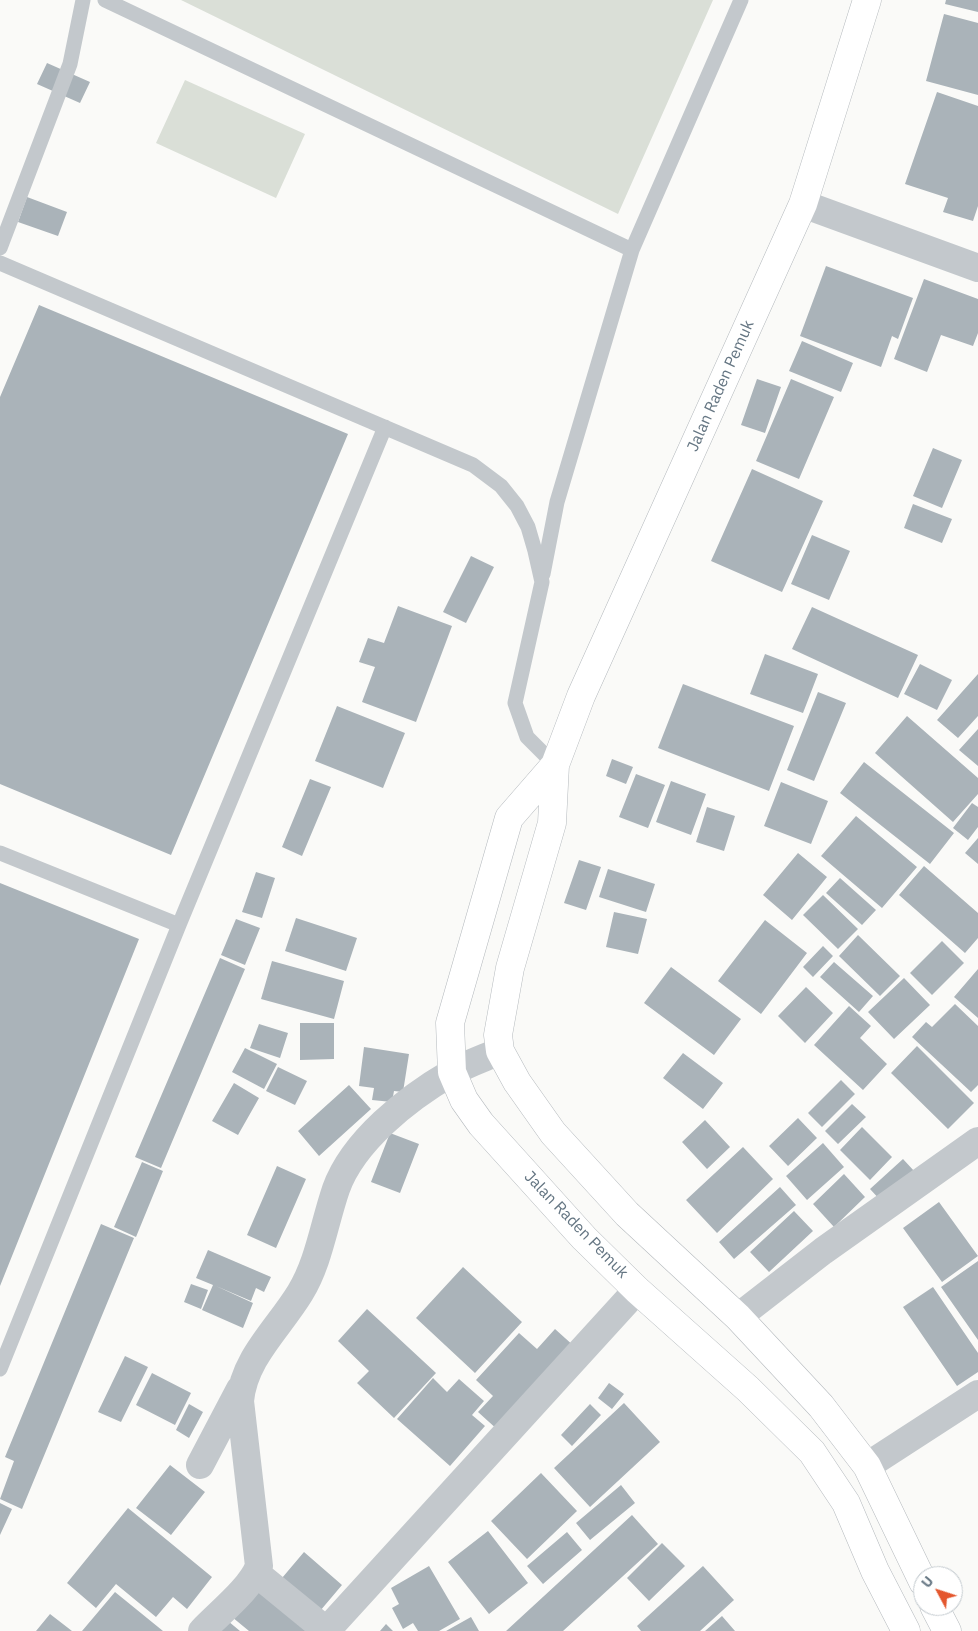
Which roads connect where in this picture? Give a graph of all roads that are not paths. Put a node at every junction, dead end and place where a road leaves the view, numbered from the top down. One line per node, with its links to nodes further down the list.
1 (83, 0): 6 (lane)
2 (105, 0): 7 (lane)
3 (741, 0): 7 (lane)
4 (867, 0): 5 (highway, Jalan Raden Pemuk)
5 (803, 204): 9 (street); 12 (highway, Jalan Raden Pemuk)
6 (0, 248)
7 (632, 250): 11 (lane)
8 (0, 263): 10 (lane)
9 (978, 268)
10 (385, 427): 11 (lane); 14 (lane)
11 (542, 582): 12 (lane)
12 (554, 766): 15 (highway, Jalan Raden Pemuk); 16 (highway, Jalan Raden Pemuk)
13 (0, 852): 14 (lane)
14 (179, 926): 20 (lane)
15 (500, 1051): 16 (street); 19 (highway, Jalan Raden Pemuk)
16 (452, 1072): 18 (highway, Jalan Raden Pemuk); 21 (street)
17 (978, 1141): 19 (street)
18 (637, 1290): 29 (street); 30 (highway, Jalan Raden Pemuk)
19 (738, 1317): 24 (highway, Jalan Raden Pemuk)
20 (0, 1369)
21 (242, 1386): 23 (street); 26 (street)
22 (978, 1394): 24 (street)
23 (200, 1465)
24 (866, 1466): 25 (highway, Jalan Raden Pemuk)
25 (915, 1566)
26 (256, 1572): 28 (street); 29 (street)
27 (939, 1616): 31 (highway)
28 (202, 1631)
29 (327, 1631)
30 (906, 1631)
31 (947, 1631)

